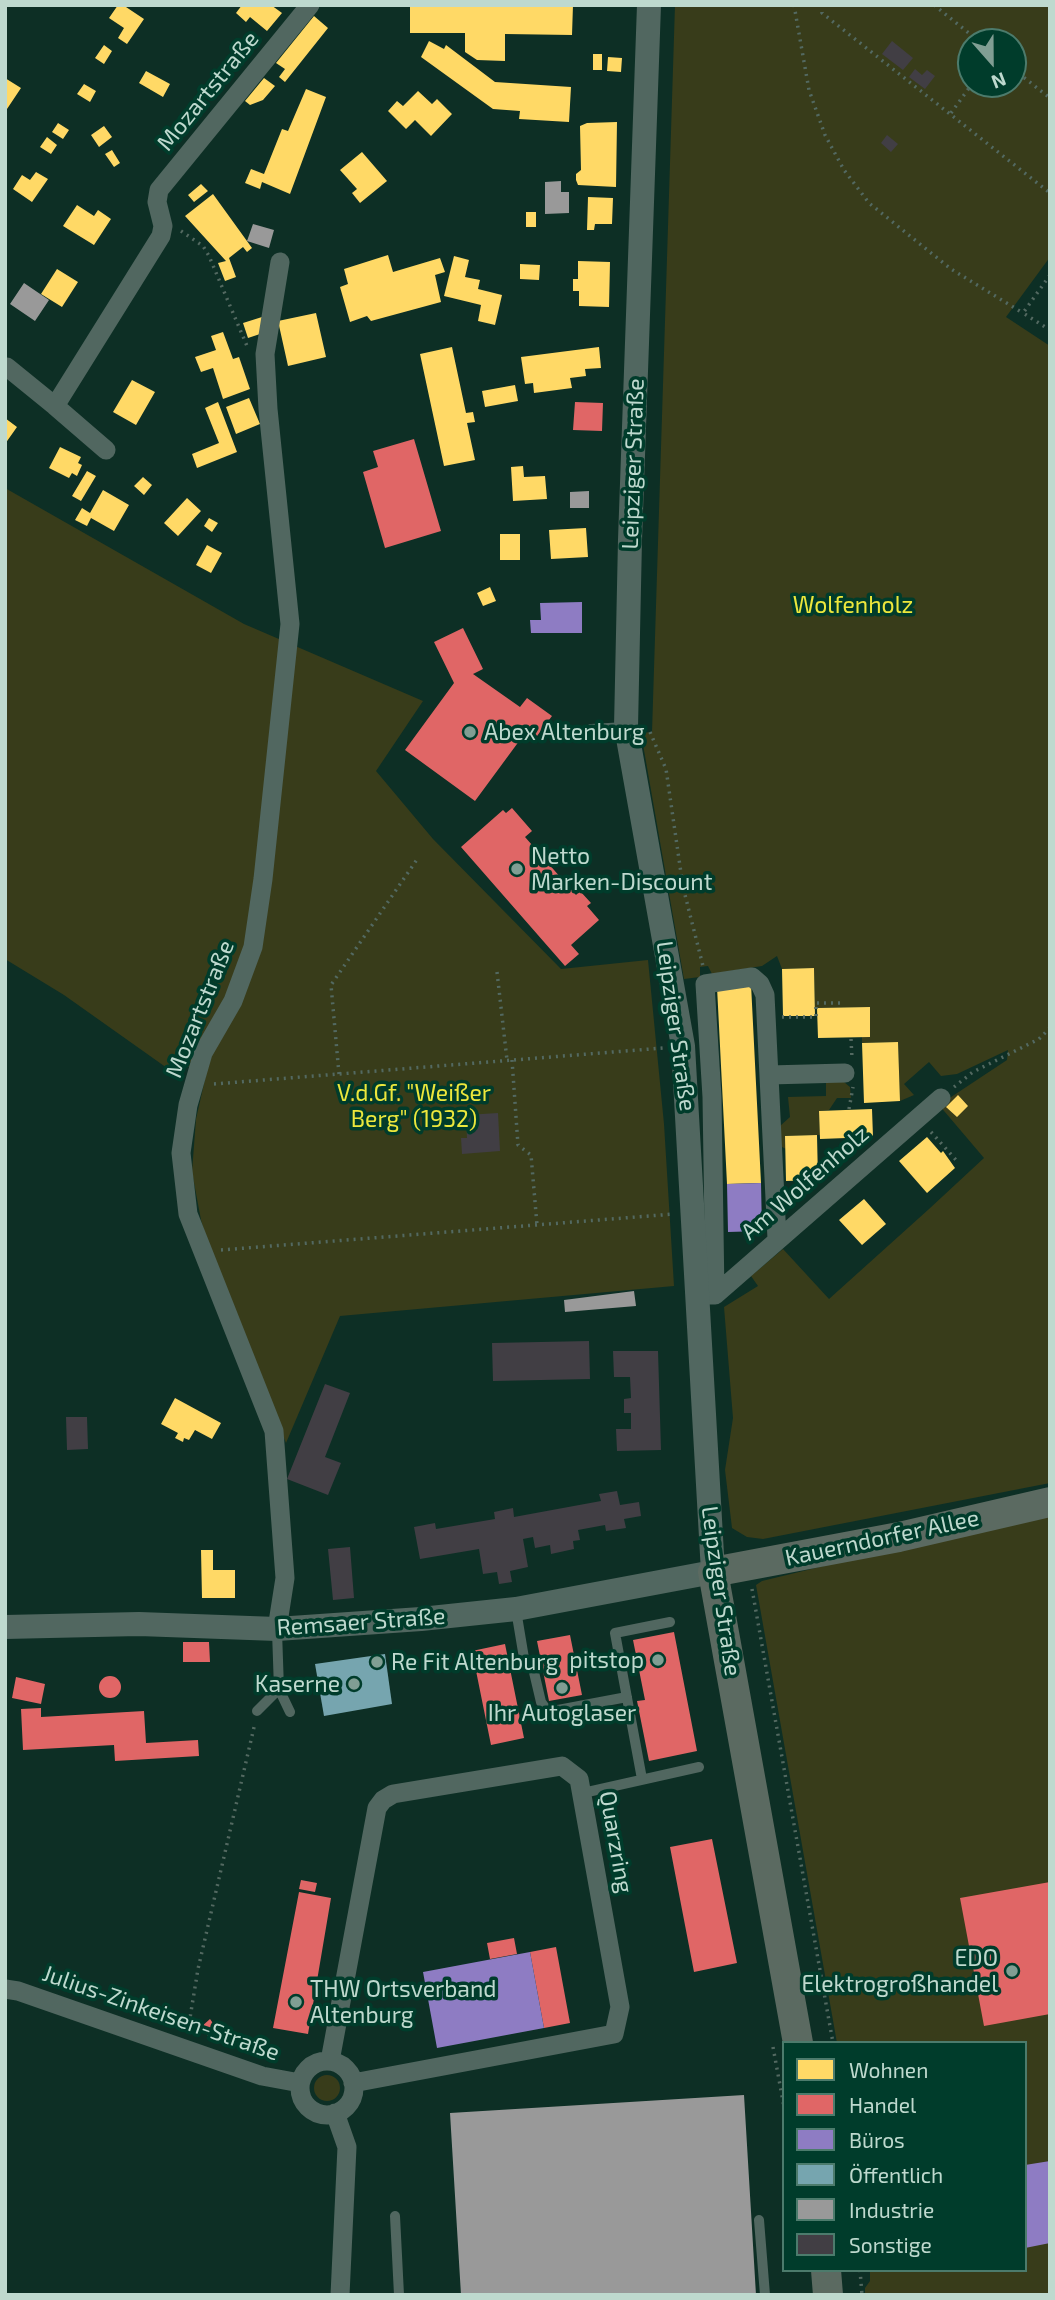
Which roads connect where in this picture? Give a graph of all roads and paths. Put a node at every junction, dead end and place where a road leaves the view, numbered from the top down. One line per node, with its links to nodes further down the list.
1 (310, 5): 12 (street, Mozartstraße)
2 (649, 5): 21 (street, Leipziger Straße)
3 (794, 5): 15 (path)
4 (822, 5): 10 (path)
5 (934, 5): 6 (path)
6 (962, 28)
7 (1027, 80): 9 (path)
8 (961, 98): 10 (path)
9 (1050, 98)
10 (950, 113): 11 (path)
11 (1050, 193)
12 (161, 213): 17 (path); 19 (street, Mozartstraße)
13 (280, 262): 34 (street, Mozartstraße)
14 (1050, 275): 15 (path)
15 (1023, 313): 16 (path)
16 (1050, 330)
17 (251, 354)
18 (7, 367): 19 (street)
19 (55, 406): 20 (street)
20 (106, 450)
21 (626, 723): 22 (lane); 24 (path); 29 (street, Leipziger Straße)
22 (591, 729)
23 (418, 858): 32 (path)
24 (704, 968)
25 (497, 972): 30 (path)
26 (840, 1003): 27 (path)
27 (777, 1017)
28 (1050, 1028): 35 (path)
29 (682, 1046): 30 (path); 38 (street, Leipziger Straße)
30 (509, 1060): 32 (path); 39 (path)
31 (845, 1073): 33 (street)
32 (339, 1074): 34 (path)
33 (769, 1074): 40 (street, Leipziger Straße); 42 (street, Leipziger Straße)
34 (194, 1086): 41 (street, Mozartstraße)
35 (941, 1098): 40 (street, Am Wolfenholz)
36 (927, 1128): 37 (path)
37 (957, 1161)
38 (694, 1213): 39 (path); 42 (street, Leipziger Straße)
39 (537, 1225): 41 (path)
40 (777, 1239): 42 (street, Am Wolfenholz)
41 (202, 1252): 49 (street, Mozartstraße)
42 (707, 1295): 45 (street, Leipziger Straße)
43 (1050, 1502): 44 (main road, Kauerndorfer Allee)
44 (748, 1566): 45 (main road, Kauerndorfer Allee); 59 (path)
45 (713, 1572): 46 (street, Remsaer Straße); 58 (main road, Leipziger Straße)
46 (516, 1609): 49 (street, Remsaer Straße); 51 (lane)
47 (670, 1622): 51 (lane)
48 (5, 1627): 49 (street, Remsaer Straße)
49 (277, 1629): 50 (lane)
50 (279, 1689): 52 (lane); 53 (lane)
51 (627, 1697): 55 (lane)
52 (257, 1711): 60 (path)
53 (290, 1712)
54 (699, 1767): 55 (lane)
55 (642, 1779): 56 (lane)
56 (583, 1793): 61 (street, Quarzring); 63 (street, Quarzring)
57 (5, 1989): 60 (street, Julius-Zinkeisen-Straße)
58 (798, 2041)
59 (833, 2041)
60 (185, 2049): 62 (street, Julius-Zinkeisen-Straße)
61 (330, 2062): 62 (street, Julius-Zinkeisen-Straße); 63 (street)
62 (300, 2083): 64 (street, Julius-Zinkeisen-Straße)
63 (353, 2083): 64 (street)
64 (335, 2113): 71 (street)
65 (1050, 2143): 66 (path)
66 (1050, 2158)
67 (395, 2216): 72 (lane)
68 (759, 2220): 73 (lane)
69 (826, 2272): 74 (main road)
70 (860, 2272): 75 (path)
71 (340, 2295)
72 (398, 2295)
73 (765, 2295)
74 (828, 2295)
75 (862, 2295)

